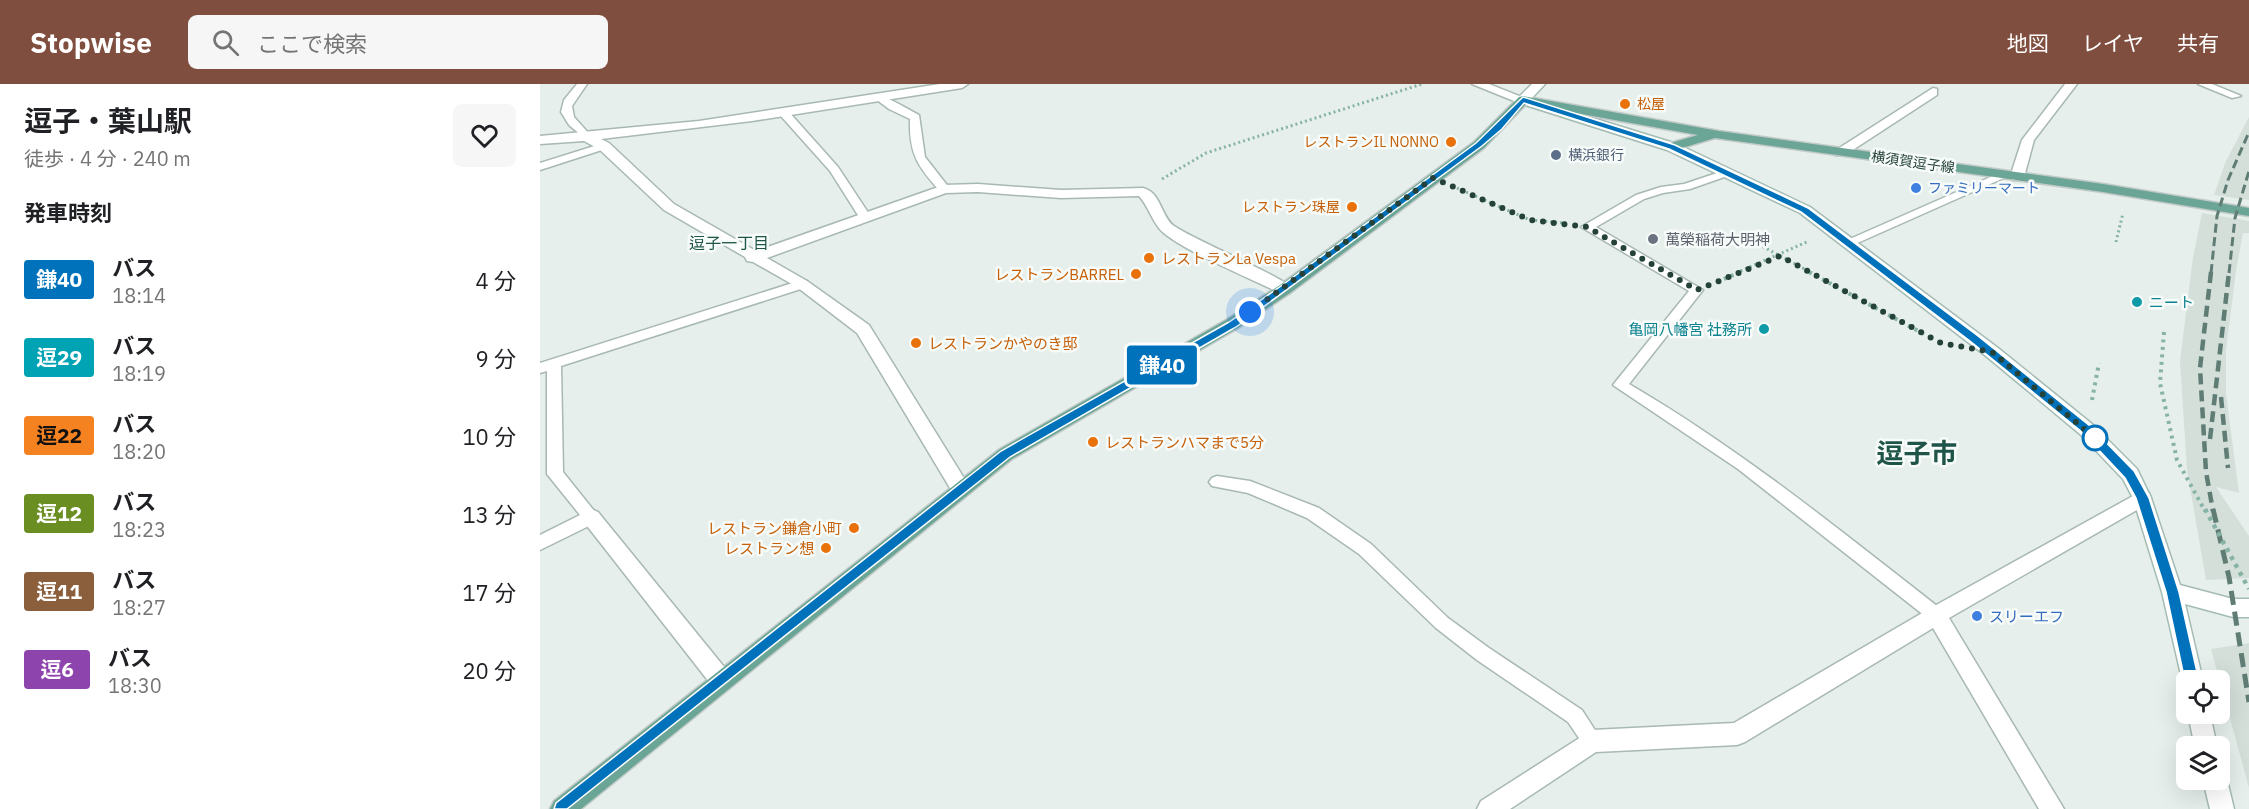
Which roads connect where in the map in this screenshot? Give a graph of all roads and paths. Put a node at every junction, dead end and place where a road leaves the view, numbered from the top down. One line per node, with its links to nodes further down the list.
1 (582, 84): 14 (lane)
2 (962, 84): 10 (street)
3 (1422, 84): 25 (path)
4 (1478, 84): 11 (street)
5 (1539, 84): 11 (street)
6 (2071, 84): 22 (street)
7 (2203, 84): 9 (lane)
8 (1933, 92): 18 (street)
9 (2236, 96)
10 (881, 98): 12 (street); 24 (lane)
11 (1523, 100): 13 (main road, 横須賀逗子線); 17 (street); 23 (main road)
12 (784, 113): 14 (street); 28 (lane)
13 (1719, 135): 17 (main road); 18 (main road, 横須賀逗子線)
14 (587, 137): 15 (street); 16 (street)
15 (540, 140)
16 (604, 146): 19 (lane); 34 (street)
17 (1672, 147): 20 (street)
18 (1840, 152): 21 (main road, 横須賀逗子線)
19 (540, 167)
20 (1726, 173): 29 (lane); 31 (street)
21 (2002, 175): 22 (main road, 横須賀逗子線); 31 (lane)
22 (2018, 177): 26 (main road, 横須賀逗子線)
23 (1433, 178): 29 (path); 36 (main road)
24 (944, 189): 25 (street); 28 (street)
25 (1143, 192): 36 (street)
26 (2128, 192): 27 (main road, 横須賀逗子線); 32 (path)
27 (2249, 212)
28 (865, 217): 34 (street)
29 (1587, 227): 37 (lane)
30 (1745, 237): 33 (path)
31 (1849, 242): 42 (street)
32 (2116, 242)
33 (1780, 256): 37 (path); 39 (path)
34 (752, 258): 35 (street)
35 (801, 284): 41 (lane); 44 (street)
36 (1285, 289): 44 (main road)
37 (1697, 290): 51 (lane)
38 (2164, 332): 48 (path, bridge)
39 (1931, 338)
40 (2099, 363): 42 (path)
41 (547, 366): 46 (lane)
42 (2086, 429): 45 (street)
43 (1217, 482): 54 (lane)
44 (960, 488): 53 (main road)
45 (2142, 498): 49 (street); 51 (street)
46 (591, 517): 47 (lane); 53 (street)
47 (540, 543)
48 (2249, 589)
49 (2172, 592): 50 (street); 52 (street)
50 (2249, 608)
51 (1936, 615): 54 (street); 58 (street)
52 (2190, 670)
53 (721, 680): 56 (main road)
54 (1592, 741): 57 (street)
55 (2217, 790): 59 (street)
56 (562, 809)
57 (1489, 809)
58 (2052, 809)
59 (2222, 809)

